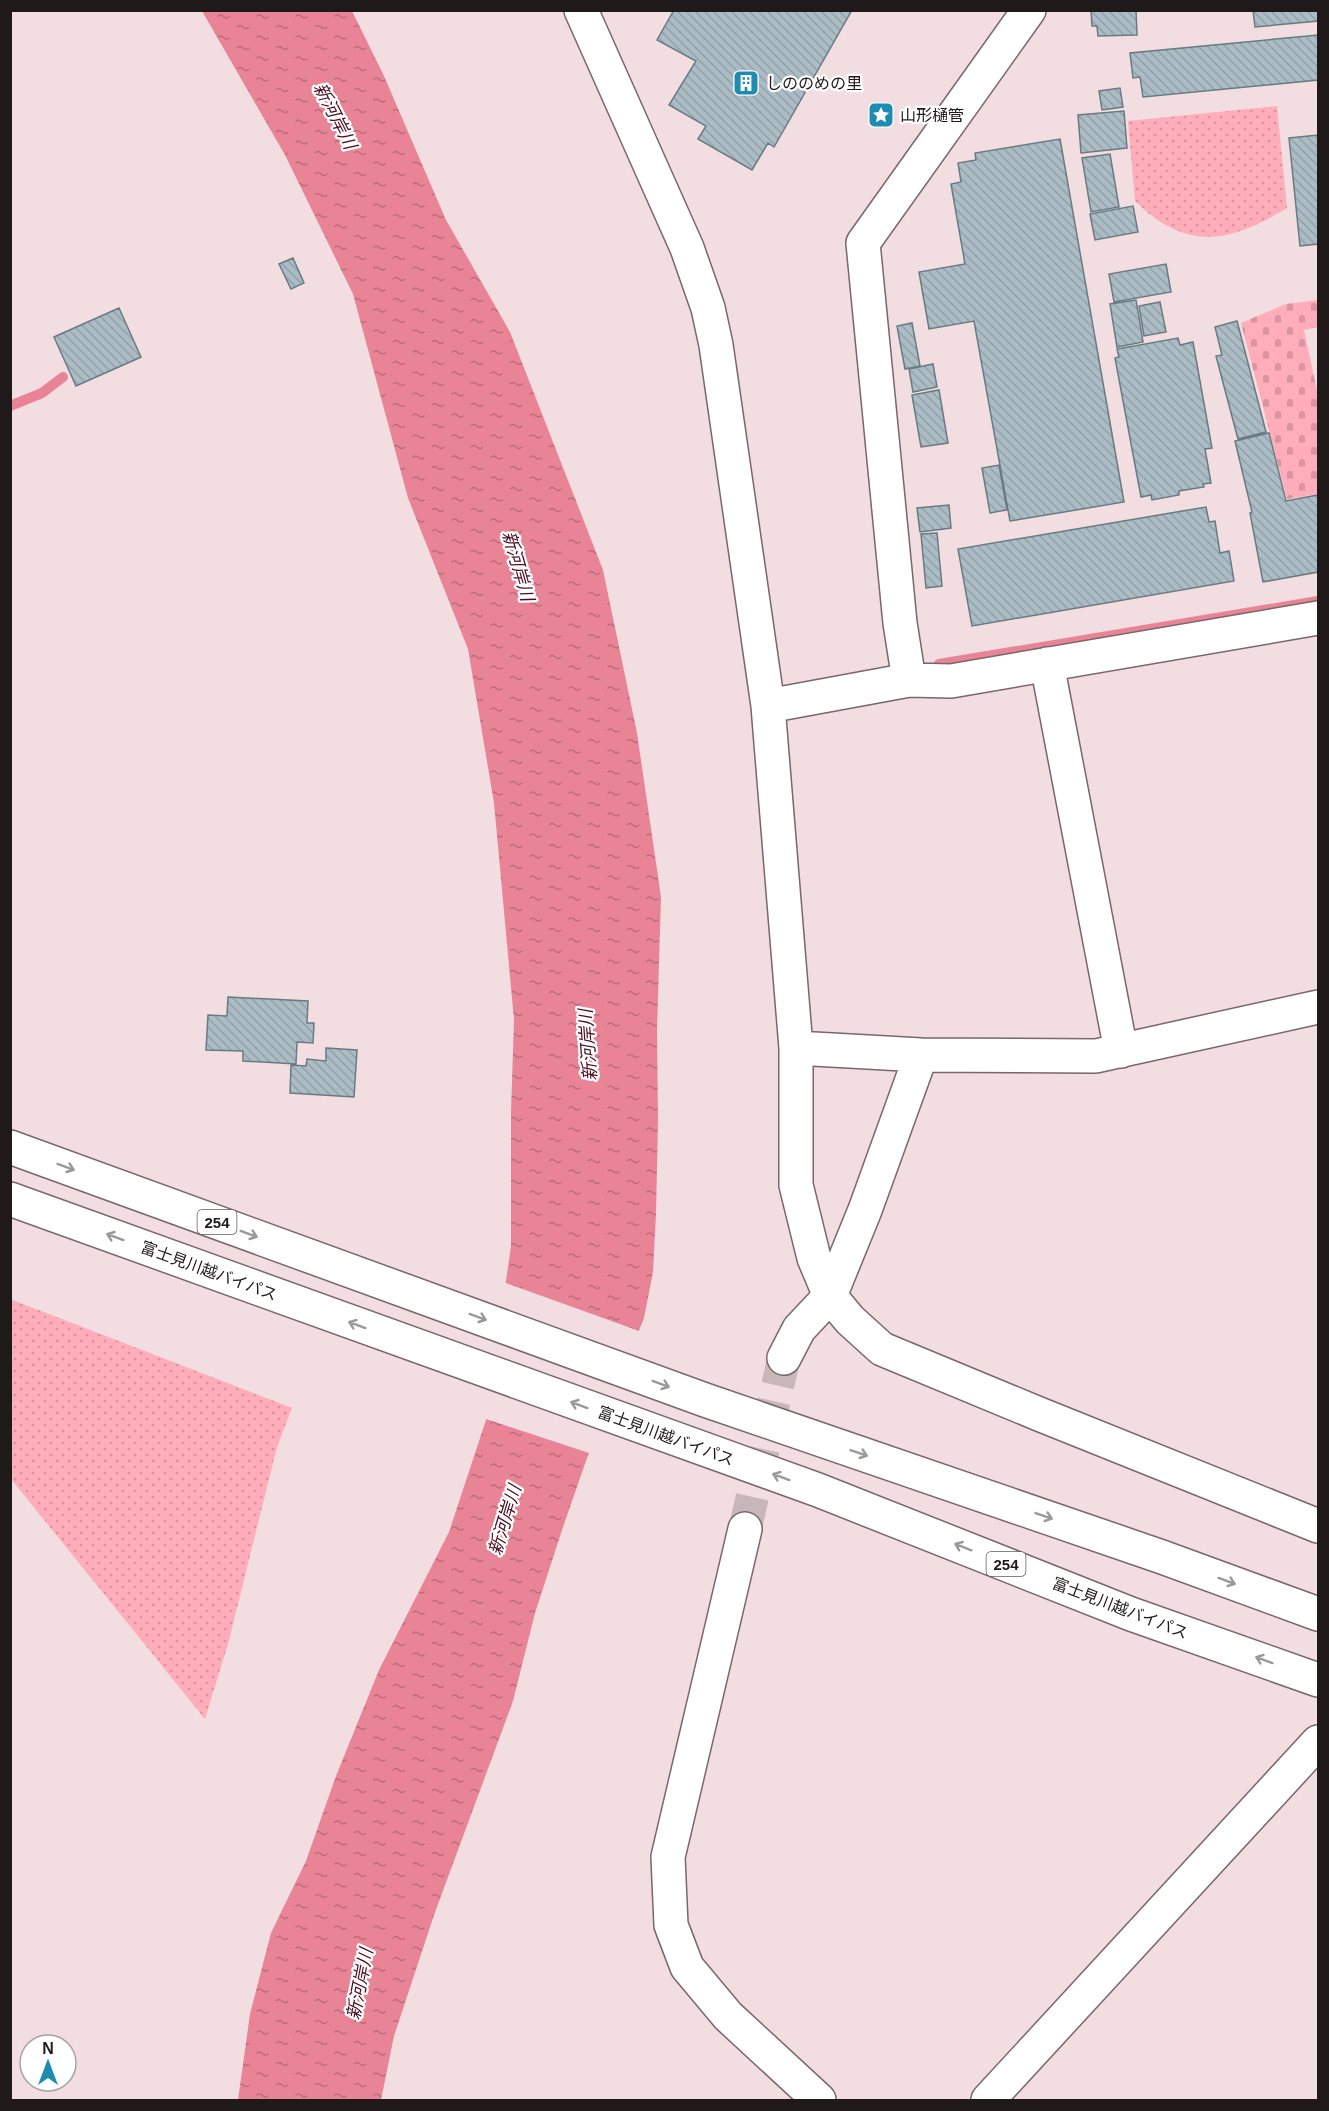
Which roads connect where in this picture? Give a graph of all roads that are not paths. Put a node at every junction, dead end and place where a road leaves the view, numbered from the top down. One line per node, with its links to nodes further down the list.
1 (581, 10): 6 (main road)
2 (1029, 10): 5 (main road)
3 (1318, 618): 4 (main road)
4 (1047, 664): 5 (main road); 9 (main road)
5 (909, 680): 6 (main road)
6 (768, 706): 8 (main road)
7 (1318, 1007): 9 (main road)
8 (796, 1048): 10 (main road); 13 (main road)
9 (1121, 1051): 10 (main road)
10 (921, 1054): 13 (main road)
11 (10, 1147): 17 (main road, 254, one-way to 17)
12 (10, 1199): 18 (main road, 富士見川越バイパス / 254, one-way to 12)
13 (830, 1296): 14 (main road); 15 (main road)
14 (784, 1358)
15 (1318, 1526)
16 (745, 1529): 20 (main road)
17 (1318, 1614)
18 (1318, 1680)
19 (1318, 1742): 21 (main road)
20 (819, 2100)
21 (988, 2100)

